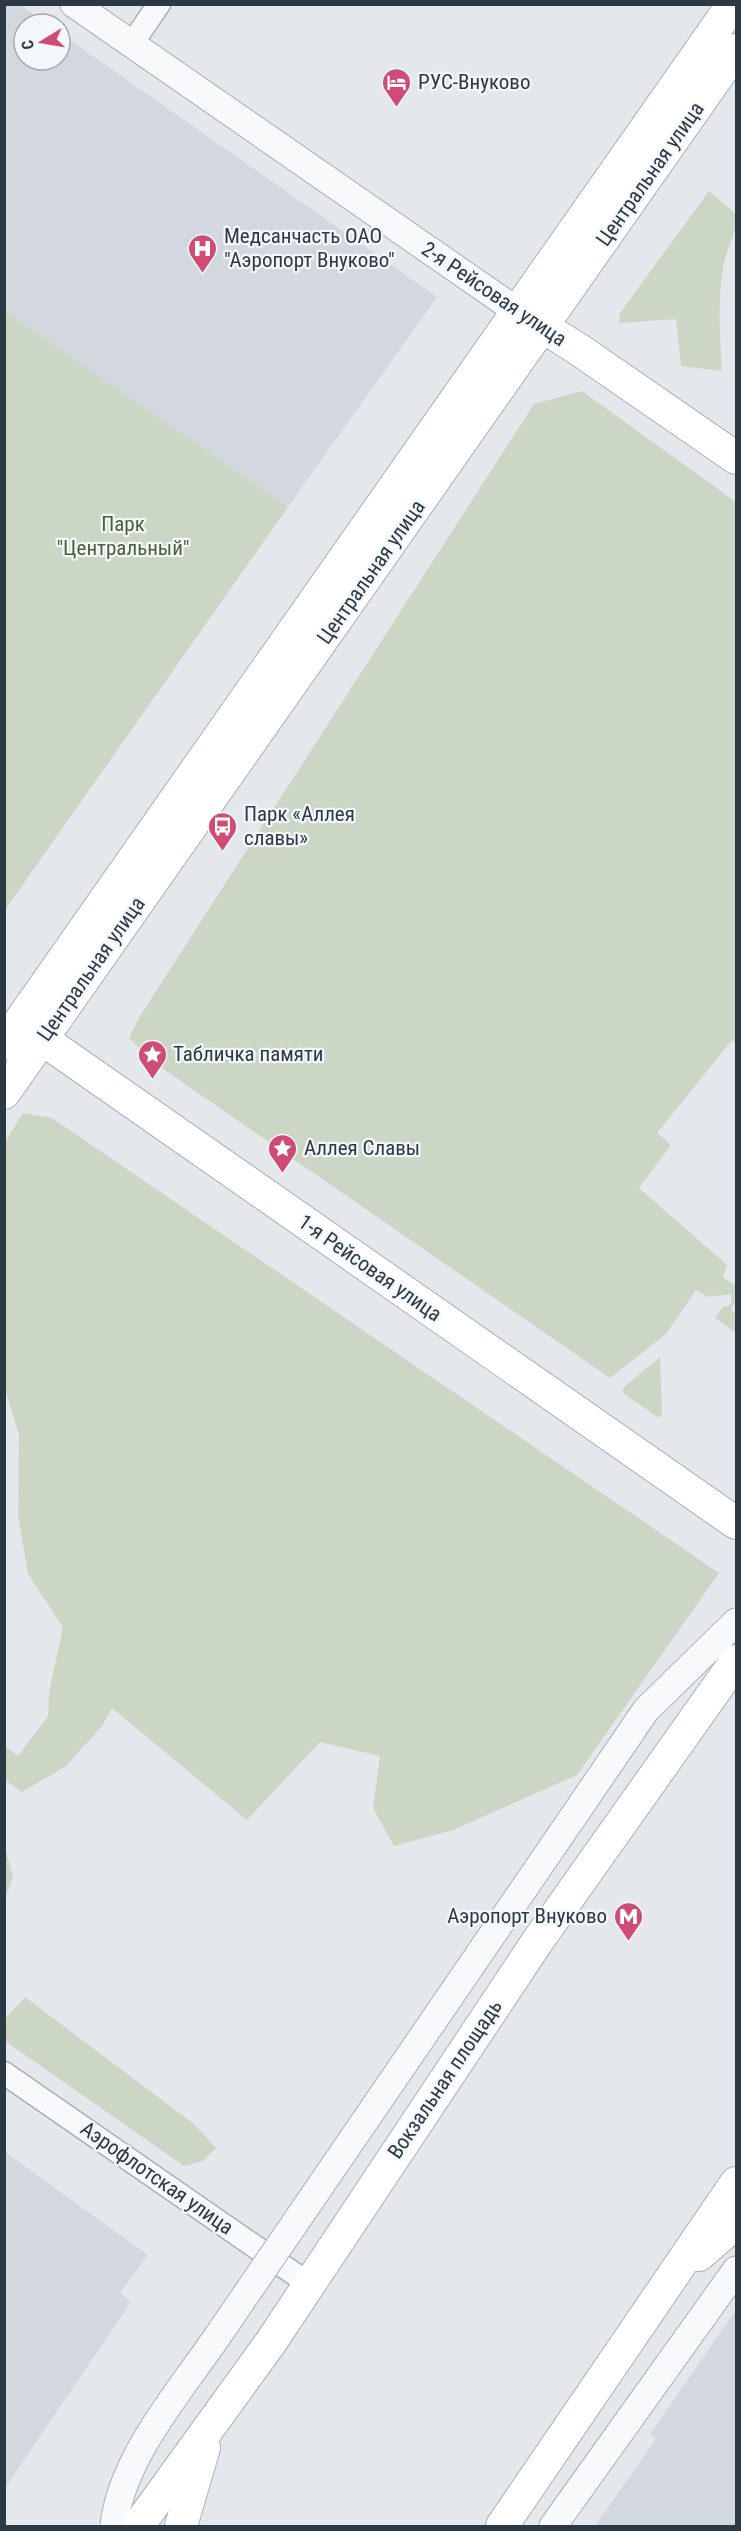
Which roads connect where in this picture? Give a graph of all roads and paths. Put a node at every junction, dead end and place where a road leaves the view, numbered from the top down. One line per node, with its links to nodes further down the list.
1 (74, 4): 4 (street, 2-я Рейсовая улица)
2 (159, 4): 4 (street)
3 (733, 4): 6 (main road, Центральная улица)
4 (131, 45): 6 (street, 2-я Рейсовая улица)
5 (736, 50): 6 (main road, Центральная улица)
6 (530, 319): 7 (main road, 2-я Рейсовая улица); 8 (main road, Центральная улица)
7 (736, 458)
8 (18, 1030): 9 (main road, Центральная улица); 10 (main road, 1-я Рейсовая улица)
9 (4, 1093)
10 (736, 1523)
11 (736, 1622): 20 (street, bridge)
12 (736, 1661): 18 (main road, Вокзальная площадь)
13 (4, 2073): 18 (street, Аэрофлотская улица)
14 (736, 2183): 17 (main road)
15 (736, 2223): 17 (main road)
16 (736, 2270): 24 (street)
17 (673, 2276): 23 (main road)
18 (309, 2284): 19 (main road, Вокзальная площадь)
19 (211, 2425): 21 (main road, Вокзальная площадь); 22 (main road)
20 (114, 2526)
21 (138, 2526)
22 (181, 2526)
23 (502, 2526)
24 (553, 2526)

